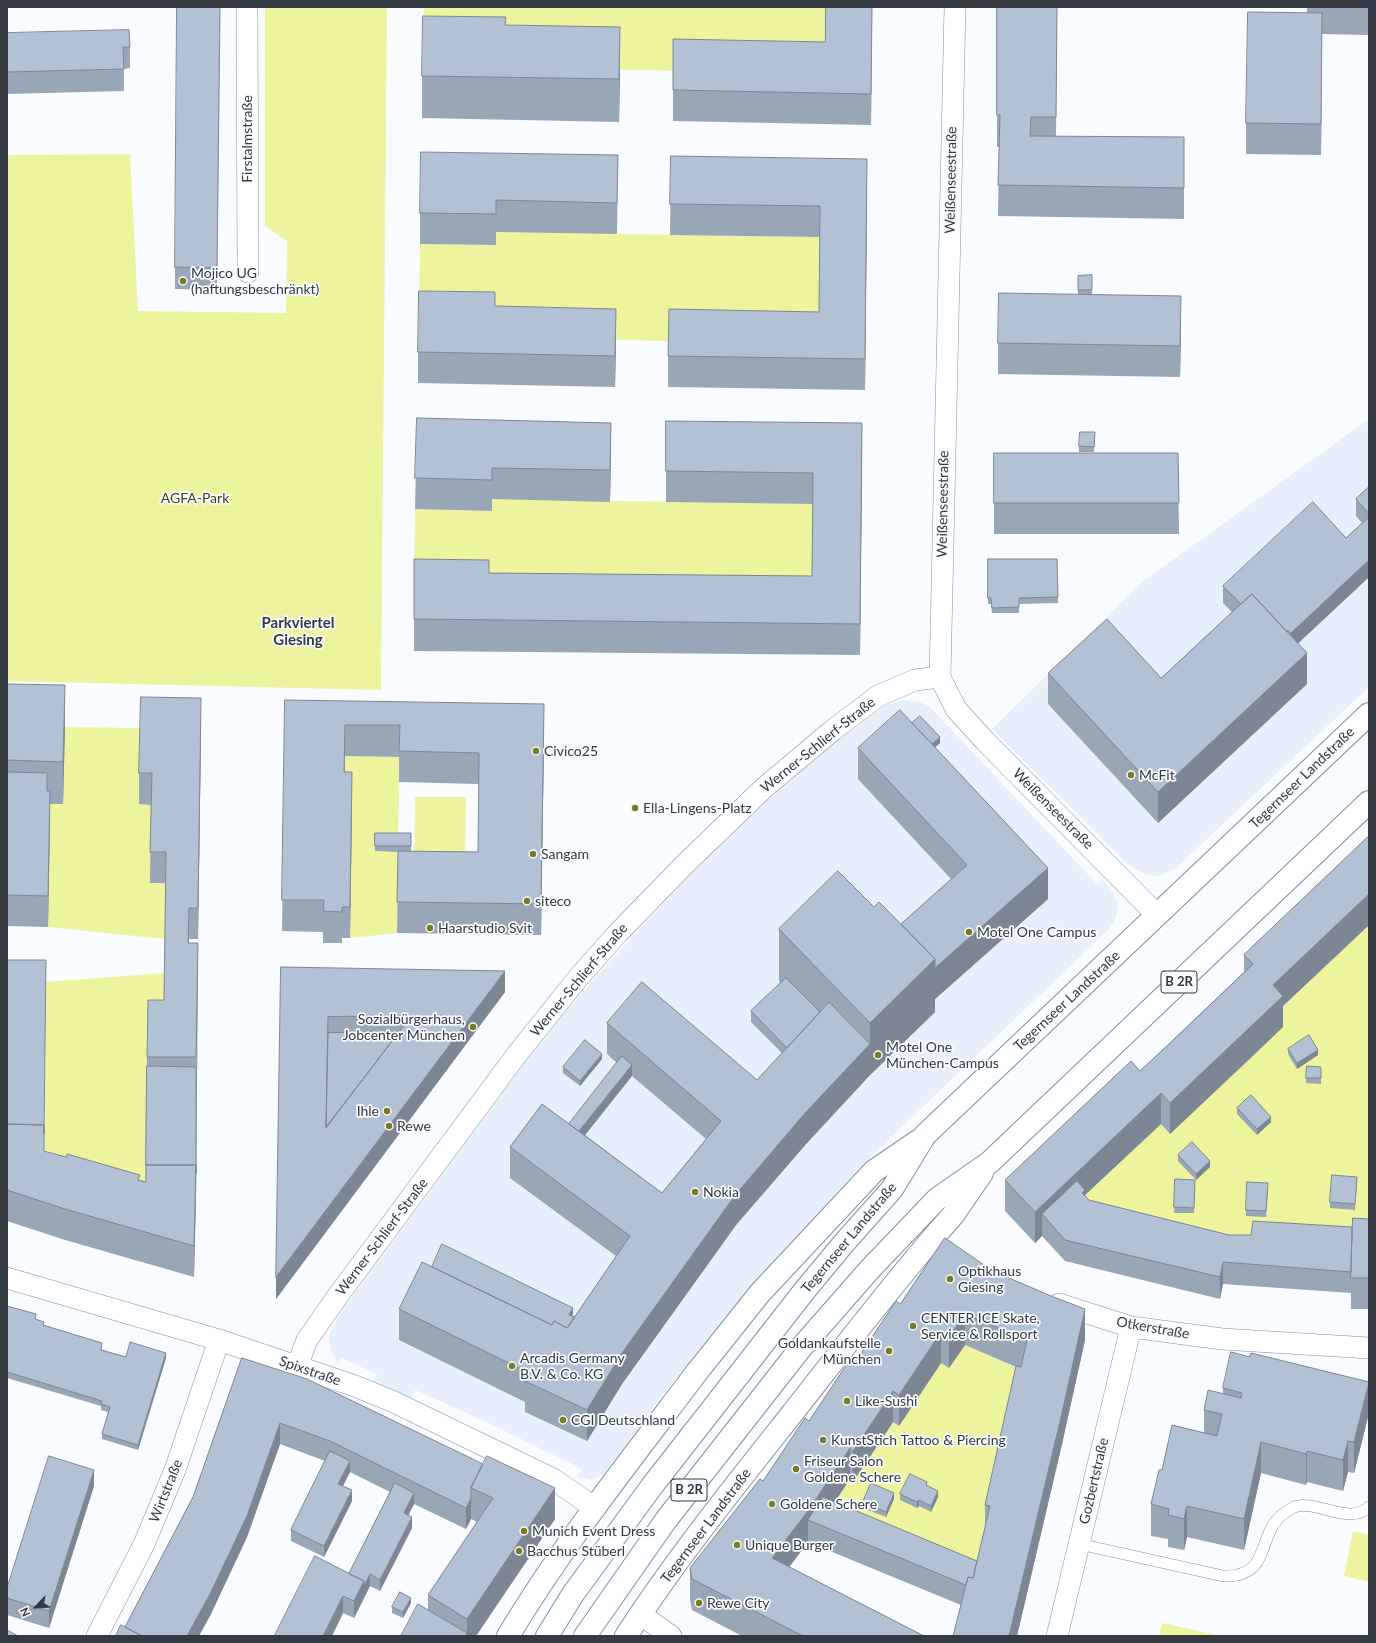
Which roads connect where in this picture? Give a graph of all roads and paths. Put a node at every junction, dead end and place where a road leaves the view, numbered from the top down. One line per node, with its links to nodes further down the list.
1 (247, 7): 3 (street, Firstalmstraße)
2 (955, 7): 4 (street, Weißenseestraße)
3 (248, 272)
4 (940, 677): 7 (street, Weißenseestraße); 15 (street, Werner-Schlierf-Straße)
5 (1369, 714): 7 (main road, Tegernseer Landstraße / B 2R)
6 (1369, 802): 9 (main road, B 2R)
7 (1157, 915): 8 (main road, Tegernseer Landstraße / B 2R)
8 (925, 1135): 17 (main road); 22 (main road, Tegernseer Landstraße / B 2R)
9 (990, 1162): 19 (main road, Tegernseer Landstraße); 23 (main road, B 2R)
10 (7, 1278): 13 (street, Spixstraße)
11 (1042, 1298): 12 (street, Otkerstraße)
12 (1131, 1327): 14 (street, Otkerstraße); 18 (street, Gozbertstraße)
13 (219, 1340): 15 (street, Spixstraße); 20 (street, Wirtstraße)
14 (1369, 1348)
15 (297, 1366): 17 (street, Spixstraße)
16 (1369, 1507): 18 (lane)
17 (595, 1508): 21 (main road)
18 (1079, 1544): 26 (street, Gozbertstraße)
19 (640, 1614): 24 (main road, Tegernseer Landstraße); 25 (street)
20 (97, 1636)
21 (508, 1636)
22 (547, 1636)
23 (585, 1636)
24 (626, 1636)
25 (672, 1636)
26 (1057, 1636)

